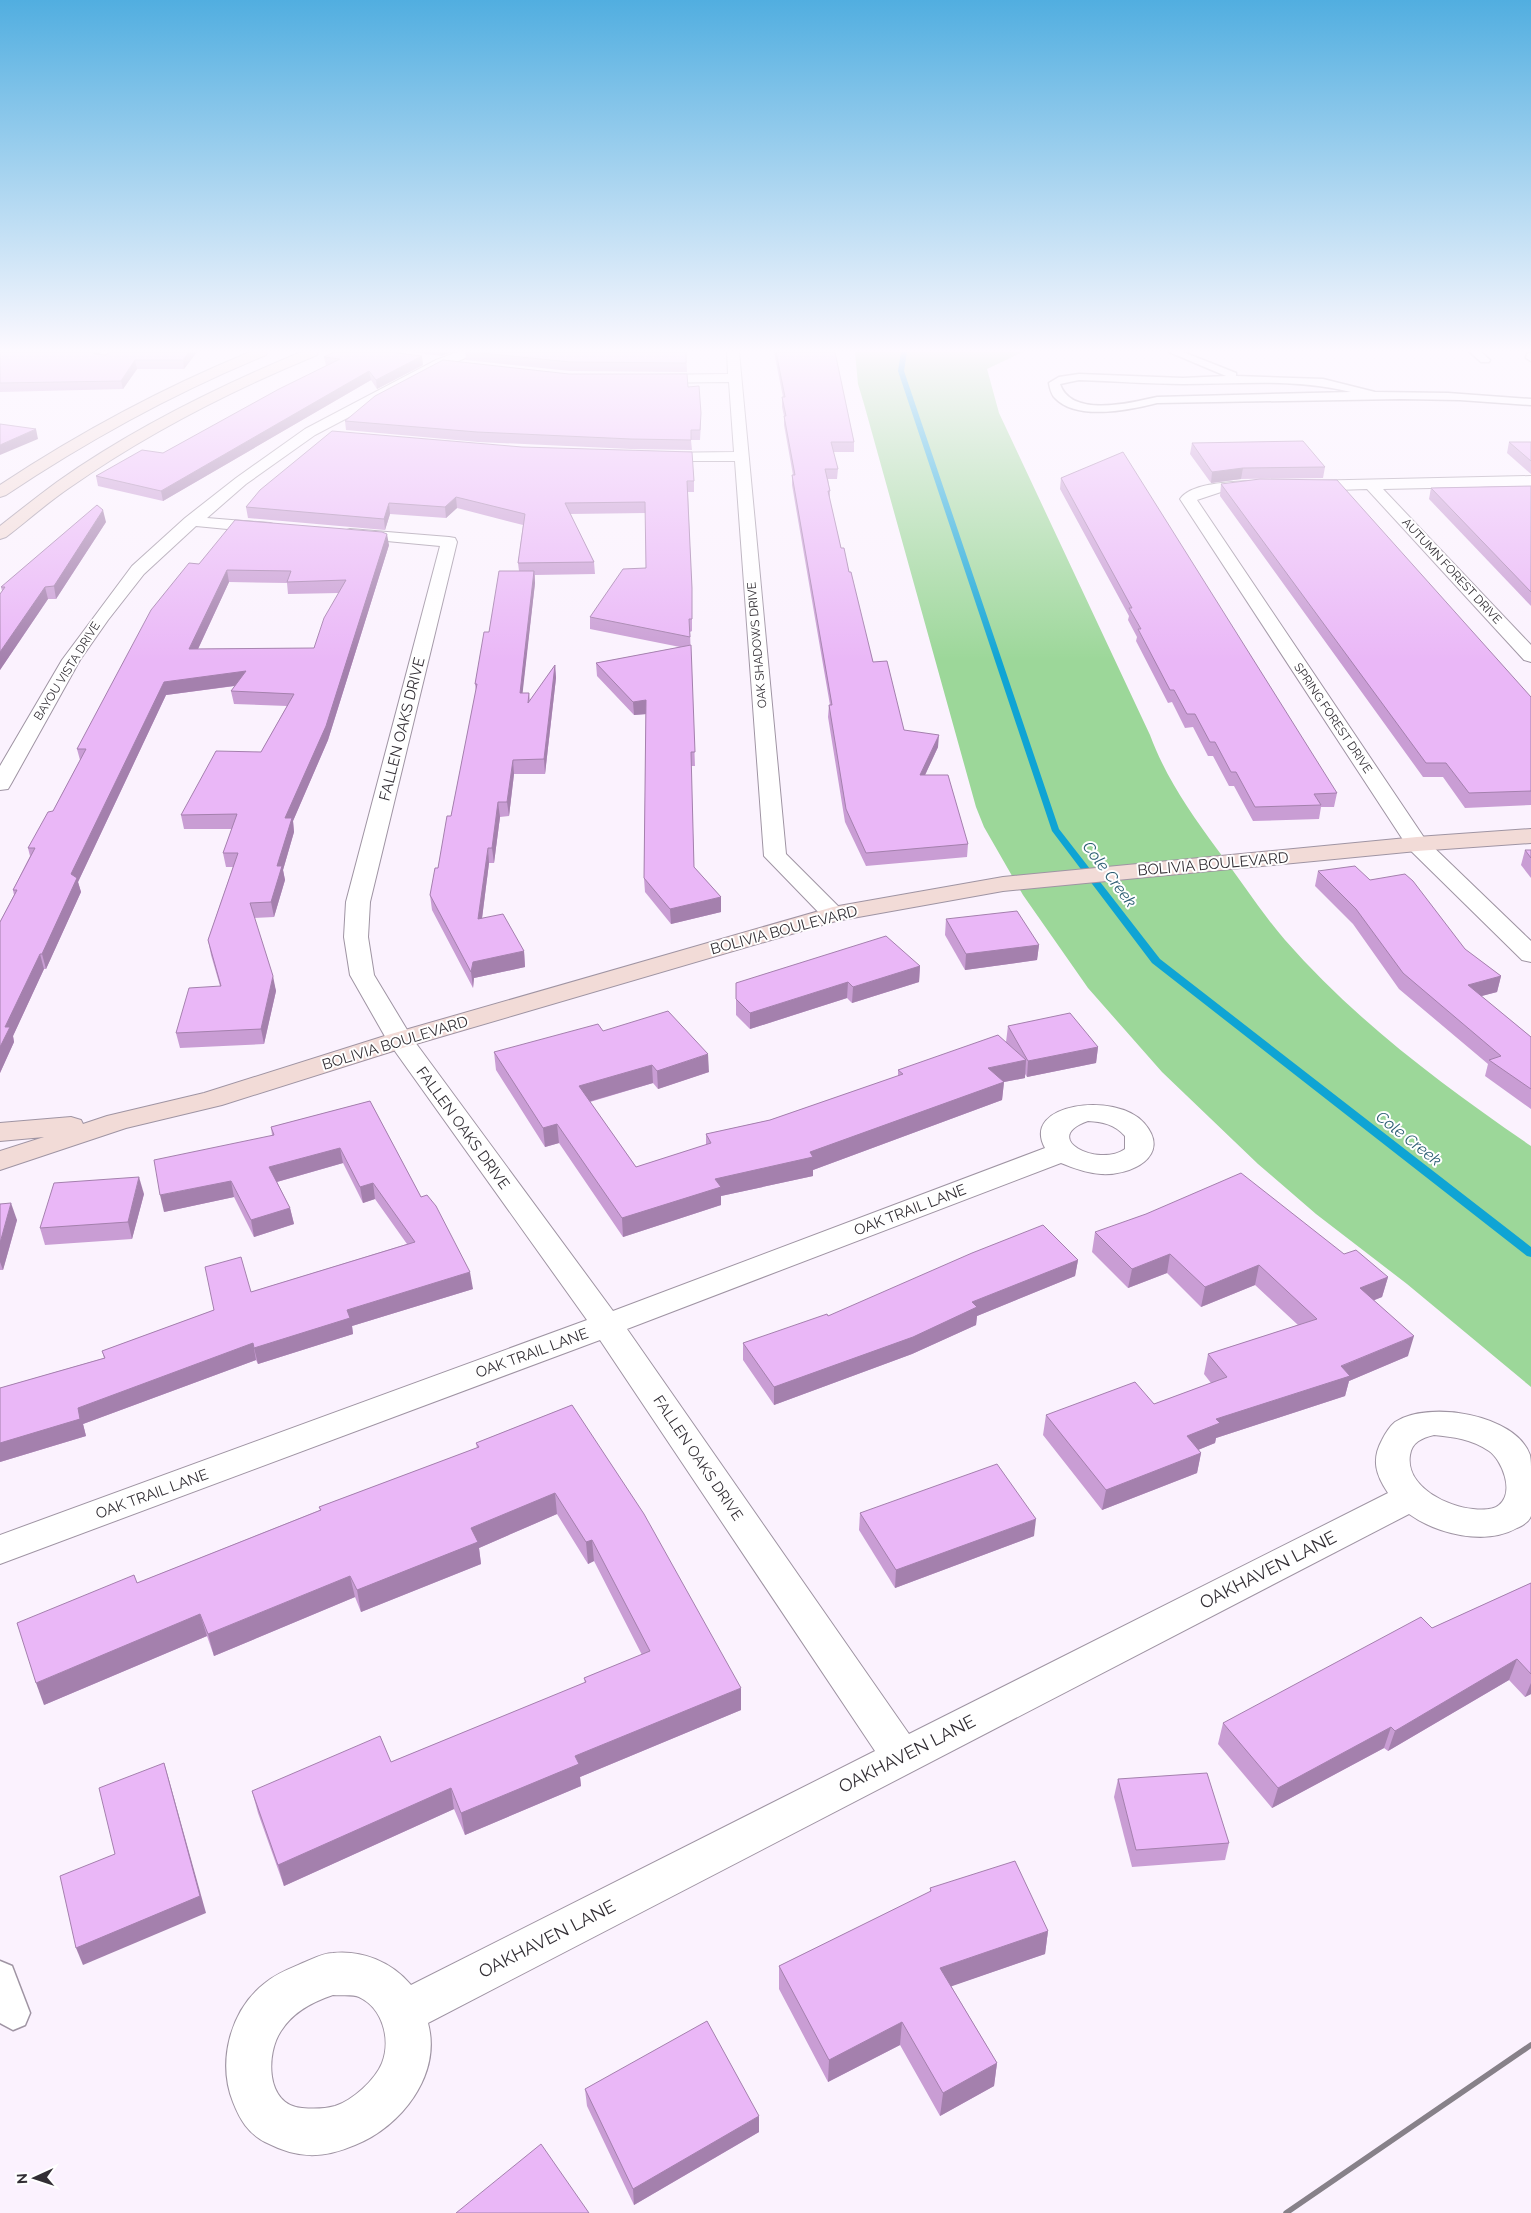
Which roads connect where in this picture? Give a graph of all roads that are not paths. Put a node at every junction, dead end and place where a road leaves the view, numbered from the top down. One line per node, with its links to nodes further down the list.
1 (56, 455): 6 (main road)
2 (110, 455): 8 (main road)
3 (277, 455): 13 (street, BAYOU VISTA DRIVE)
4 (741, 456): 5 (street); 21 (street, OAK SHADOWS DRIVE)
5 (639, 457)
6 (15, 481): 8 (main road); 12 (main road)
7 (1531, 481): 11 (street)
8 (63, 485): 16 (main road)
9 (1269, 486): 20 (street, SPRING FOREST DRIVE)
10 (1288, 486): 11 (street)
11 (1372, 486): 17 (street, AUTUMN FOREST DRIVE)
12 (0, 492)
13 (191, 521): 14 (street); 18 (street, BAYOU VISTA DRIVE)
14 (291, 529)
15 (330, 532): 23 (street, FALLEN OAKS DRIVE)
16 (0, 534)
17 (1531, 656)
18 (0, 784)
19 (1531, 836): 20 (main road, BOLIVIA BOULEVARD)
20 (1417, 844): 21 (main road, BOLIVIA BOULEVARD); 22 (street, SPRING FOREST DRIVE)
21 (833, 914): 23 (main road, BOLIVIA BOULEVARD)
22 (1531, 955)
23 (400, 1040): 24 (main road, BOLIVIA BOULEVARD); 28 (street, FALLEN OAKS DRIVE)
24 (117, 1122): 25 (main road, BOLIVIA BOULEVARD); 27 (main road, BOLIVIA BOULEVARD)
25 (0, 1132)
26 (1062, 1152): 28 (street, OAK TRAIL LANE)
27 (0, 1161)
28 (607, 1325): 30 (street, OAK TRAIL LANE); 31 (street, FALLEN OAKS DRIVE)
29 (1411, 1497): 31 (street, OAKHAVEN LANE)
30 (0, 1550)
31 (902, 1757): 33 (street, OAKHAVEN LANE)
32 (0, 1978): 34 (lane)
33 (404, 2012)
34 (13, 2014)

